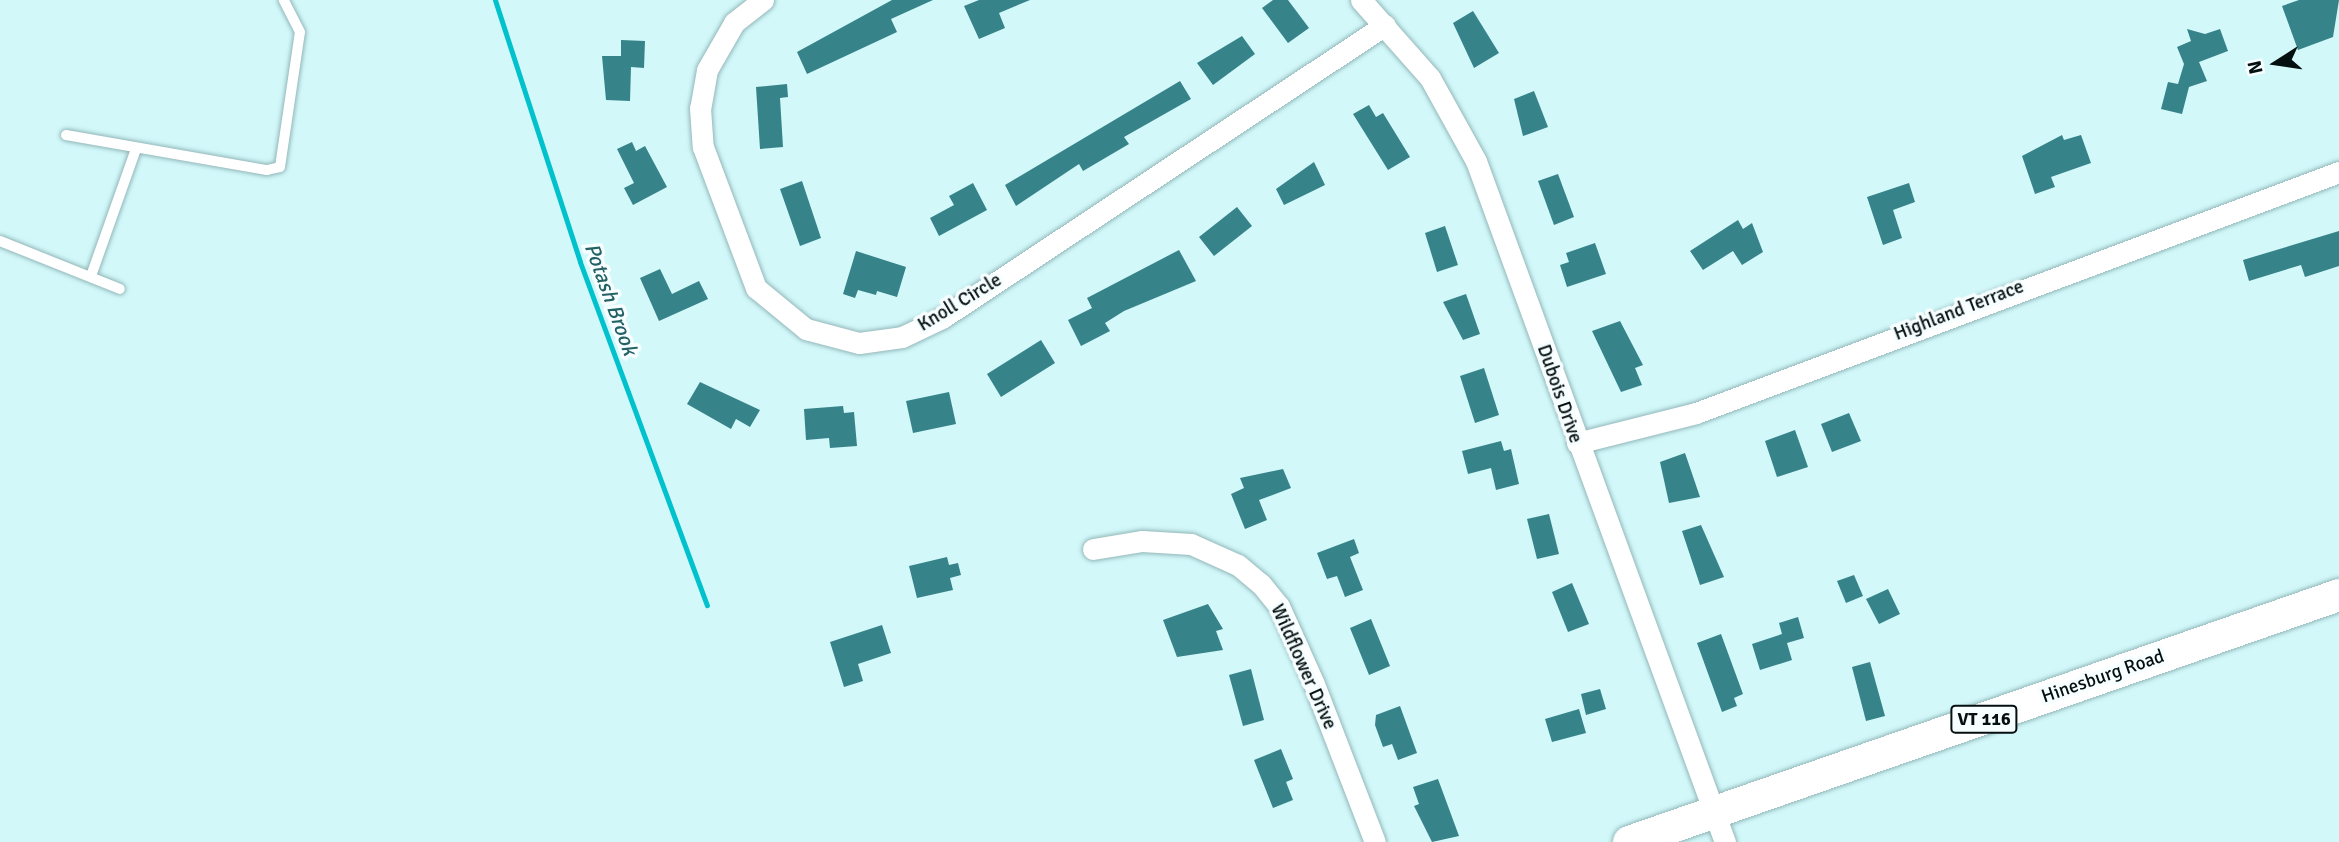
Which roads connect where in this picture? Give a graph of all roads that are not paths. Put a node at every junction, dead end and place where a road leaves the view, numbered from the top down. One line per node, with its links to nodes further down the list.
1 (284, 0): 6 (lane)
2 (763, 0): 4 (street, Knoll Circle)
3 (1361, 0): 4 (street, Dubois Drive)
4 (1385, 24): 11 (street, Dubois Drive)
5 (66, 135): 6 (lane)
6 (136, 149): 9 (lane)
7 (2339, 172): 11 (street, Highland Terrace)
8 (0, 241): 9 (lane)
9 (91, 276): 10 (lane)
10 (120, 289)
11 (1577, 443): 14 (street, Dubois Drive)
12 (1093, 549): 15 (street, Wildflower Drive)
13 (2339, 595): 14 (main road, Hinesburg Road / VT 116)
14 (1720, 827): 16 (main road, Hinesburg Road / VT 116)
15 (1376, 842)
16 (1629, 842)

